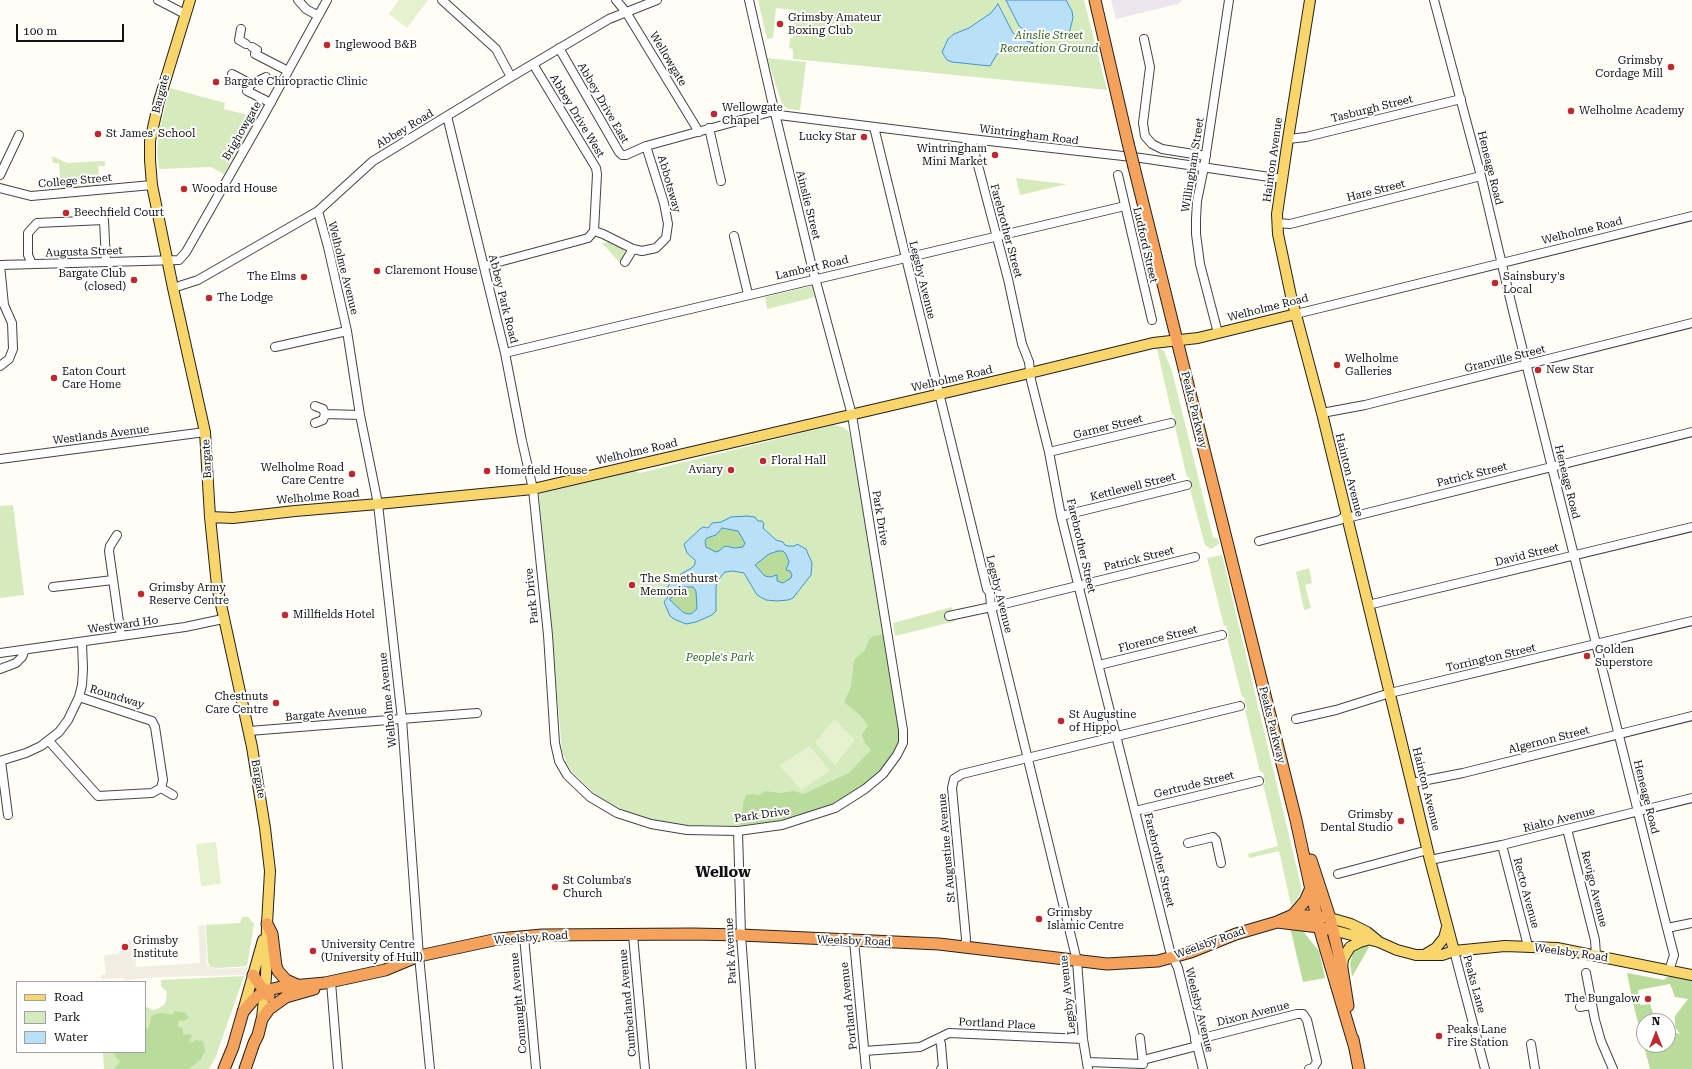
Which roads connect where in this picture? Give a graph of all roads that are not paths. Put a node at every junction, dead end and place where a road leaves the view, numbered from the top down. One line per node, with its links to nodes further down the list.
1 (158, 0): 14 (street)
2 (190, 0): 14 (main road, Bargate)
3 (298, 0): 15 (street)
4 (327, 0): 15 (street, Brighowgate)
5 (442, 0): 22 (street)
6 (616, 0): 13 (street, Wellowgate)
7 (657, 0): 13 (street, Abbey Road)
8 (750, 0): 27 (street, Ainslie Street)
9 (1095, 0): 69 (highway, Peaks Parkway, bridge)
10 (1229, 0): 36 (street, Willingham Street)
11 (1310, 0): 34 (main road, Hainton Avenue)
12 (1434, 0): 25 (street, Heneage Road)
13 (626, 12): 18 (street, Abbey Road); 31 (street, Wellowgate)
14 (185, 14): 43 (main road, Bargate)
15 (319, 15): 20 (street, Brighowgate)
16 (241, 30): 20 (street)
17 (1144, 39): 36 (street)
18 (559, 48): 19 (street, Abbey Road); 35 (street, Abbey Drive East)
19 (533, 64): 22 (street, Abbey Road); 49 (street, Abbey Drive West)
20 (288, 72): 26 (street, Brighowgate)
21 (232, 74): 24 (street)
22 (511, 77): 28 (street, Abbey Road)
23 (266, 78): 24 (street)
24 (251, 84): 26 (street)
25 (1461, 99): 34 (street, Tasburgh Street); 40 (street, Heneage Road)
26 (271, 103): 54 (street, Brighowgate)
27 (774, 111): 29 (street, Wintringham Road); 30 (street, Abbey Drive East); 61 (street, Ainslie Street)
28 (446, 116): 46 (street, Abbey Road); 60 (street, Abbey Park Road)
29 (874, 127): 33 (street, Wintringham Road); 53 (street, Legsby Avenue)
30 (710, 128): 31 (street, Abbey Drive East); 42 (street)
31 (699, 132): 35 (street, Abbey Drive East)
32 (18, 135): 38 (street)
33 (971, 139): 37 (street, Wintringham Road); 51 (street, Farebrother Street)
34 (1288, 139): 41 (main road, Hainton Avenue)
35 (646, 146): 52 (street, Abbotsway)
36 (1206, 156): 37 (street, Willingham Street)
37 (1204, 167): 41 (street, Wintringham Road); 68 (street, Willingham Street)
38 (0, 175)
39 (1118, 175): 45 (street, Ludford Street)
40 (1481, 176): 48 (street, Hare Street); 58 (street, Heneage Road)
41 (1283, 179): 48 (main road, Hainton Avenue)
42 (721, 181)
43 (152, 185): 44 (street, College Street); 54 (main road, Bargate)
44 (0, 188)
45 (1125, 206): 51 (street, Lambert Road); 65 (street, Ludford Street)
46 (318, 211): 62 (street, Abbey Road); 67 (street, Welholme Avenue)
47 (1692, 216): 58 (street, Welholme Road)
48 (1277, 224): 64 (main road, Hainton Avenue)
49 (594, 231): 52 (street, Abbotsway); 60 (street)
50 (734, 236): 63 (street)
51 (996, 236): 53 (street, Lambert Road); 74 (street, Farebrother Street)
52 (633, 249): 56 (street)
53 (905, 258): 61 (street, Lambert Road); 75 (street, Legsby Avenue)
54 (168, 261): 55 (street, Augusta Street); 62 (main road, Bargate)
55 (106, 262): 57 (street, Augusta Street); 57 (street)
56 (625, 262)
57 (32, 264): 59 (street, Augusta Street)
58 (1502, 264): 64 (street, Welholme Road); 72 (street, Heneage Road)
59 (0, 265): 73 (street)
60 (484, 266): 71 (street, Abbey Park Road)
61 (815, 279): 63 (street, Lambert Road); 80 (street, Ainslie Street)
62 (173, 288): 83 (main road, Bargate)
63 (748, 294): 71 (street, Lambert Road)
64 (1296, 314): 68 (main road, Welholme Road); 77 (main road, Hainton Avenue)
65 (1152, 320)
66 (1692, 323): 72 (street, Granville Street)
67 (347, 330): 70 (street, Welholme Avenue); 79 (street, Welholme Avenue)
68 (1218, 332): 69 (main road, Welholme Road)
69 (1177, 340): 74 (main road, Welholme Road); 136 (highway, Peaks Parkway)
70 (275, 347)
71 (505, 354): 89 (street, Abbey Park Road)
72 (1527, 364): 77 (street, Granville Street); 87 (street, Heneage Road)
73 (0, 366)
74 (1030, 373): 75 (main road, Welholme Road); 85 (street, Farebrother Street)
75 (939, 394): 80 (main road, Welholme Road); 103 (street, Legsby Avenue)
76 (315, 406): 78 (street)
77 (1322, 413): 91 (main road, Hainton Avenue)
78 (325, 414): 79 (street); 81 (street)
79 (360, 415): 90 (street, Welholme Avenue)
80 (852, 415): 89 (main road, Welholme Road); 138 (street, Park Drive)
81 (315, 423)
82 (1171, 423): 85 (street, Garner Street)
83 (205, 432): 86 (street, Westlands Avenue); 93 (main road, Bargate)
84 (1692, 432): 87 (street, Patrick Street)
85 (1049, 452): 92 (street, Farebrother Street)
86 (0, 459)
87 (1552, 466): 91 (street, Patrick Street); 97 (street, Heneage Road)
88 (1187, 485): 92 (street, Kettlewell Street)
89 (533, 489): 90 (main road, Welholme Road); 138 (street, Park Drive)
90 (378, 504): 93 (main road, Welholme Road); 120 (street, Welholme Avenue)
91 (1346, 515): 96 (street, Patrick Street); 102 (main road, Hainton Avenue)
92 (1061, 516): 100 (street, Farebrother Street)
93 (210, 517): 105 (main road, Bargate)
94 (1692, 527): 97 (street, David Street)
95 (117, 535): 99 (street)
96 (1259, 541)
97 (1575, 555): 102 (street, David Street); 110 (street, Heneage Road)
98 (1195, 556): 100 (street, Patrick Street)
99 (113, 580): 101 (street); 108 (street)
100 (1078, 585): 103 (street, Patrick Street); 113 (street, Farebrother Street)
101 (53, 587)
102 (1368, 605): 115 (main road, Hainton Avenue)
103 (991, 607): 104 (street, Patrick Street); 126 (street, Legsby Avenue)
104 (949, 616)
105 (223, 618): 108 (street, Westward Ho); 122 (main road, Bargate)
106 (1692, 621): 110 (street, Torrington Street)
107 (1222, 635): 113 (street, Florence Street)
108 (121, 636): 109 (street, Westward Ho)
109 (82, 642): 111 (street, Westward Ho); 116 (street)
110 (1597, 644): 115 (street, Torrington Street); 123 (street, Heneage Road)
111 (25, 650): 112 (street, Westward Ho); 114 (street)
112 (0, 653)
113 (1098, 665): 124 (street, Farebrother Street)
114 (0, 669)
115 (1390, 693): 121 (street, Torrington Street); 129 (main road, Hainton Avenue)
116 (79, 697): 125 (street); 130 (street, Roundway)
117 (1240, 706): 124 (street, St Augustine Avenue)
118 (477, 713): 120 (street, Bargate Avenue)
119 (1692, 716): 123 (street, Algernon Street)
120 (402, 719): 122 (street, Bargate Avenue); 165 (street, Welholme Avenue)
121 (1296, 719)
122 (249, 731): 150 (main road, Bargate)
123 (1620, 734): 129 (street, Algernon Street); 134 (street, Heneage Road)
124 (1116, 736): 126 (street, St Augustine Avenue); 133 (street, Farebrother Street)
125 (49, 741): 127 (street); 130 (street)
126 (1028, 759): 160 (street, St Augustine Avenue); 167 (street, Legsby Avenue)
127 (0, 761): 135 (street)
128 (1259, 781): 133 (street, Gertrude Street)
129 (1412, 783): 141 (main road, Hainton Avenue)
130 (162, 788): 131 (street)
131 (173, 795)
132 (1692, 798): 134 (street, Rialto Avenue)
133 (1135, 811): 166 (street, Farebrother Street)
134 (1638, 811): 137 (street, Rialto Avenue); 152 (street, Heneage Road)
135 (8, 815)
136 (1296, 820): 144 (highway, Peaks Parkway); 146 (highway, Peaks Parkway)
137 (1567, 829): 140 (street, Rialto Avenue); 164 (street, Revigo Avenue)
138 (738, 830): 156 (street, Park Avenue)
139 (1188, 843): 142 (street)
140 (1502, 845): 141 (street, Rialto Avenue); 161 (street, Recto Avenue)
141 (1429, 855): 143 (street, Rialto Avenue); 151 (main road, Hainton Avenue)
142 (1221, 863)
143 (1338, 874)
144 (1311, 888): 145 (highway); 148 (highway, Peaks Parkway)
145 (1293, 915): 147 (highway); 148 (highway)
146 (1330, 918): 148 (highway, Weelsby Road); 153 (highway, Peaks Parkway); 159 (main road, Weelsby Road)
147 (1277, 922): 148 (highway, Weelsby Road); 166 (highway, Weelsby Road)
148 (1318, 922): 153 (highway, Weelsby Road); 186 (highway, Peaks Parkway)
149 (1692, 923): 152 (street)
150 (267, 924): 171 (main road, Bargate); 174 (highway); 175 (main road, Bargate)
151 (1447, 926): 162 (main road, Hainton Avenue); 163 (main road)
152 (1667, 928): 169 (street, Heneage Road)
153 (1332, 930): 157 (main road, Weelsby Road); 168 (highway, Peaks Parkway)
154 (634, 935): 155 (highway, Weelsby Road); 156 (highway, Weelsby Road); 197 (street, Cumberland Avenue)
155 (524, 936): 165 (highway, Weelsby Road); 196 (street, Connaught Avenue)
156 (741, 936): 158 (highway, Weelsby Road); 198 (street, Park Avenue)
157 (1367, 940): 159 (main road, Weelsby Road); 168 (main road)
158 (854, 941): 160 (highway, Weelsby Road); 188 (street, Portland Avenue)
159 (1379, 942): 163 (main road, Weelsby Road)
160 (966, 946): 167 (highway, Weelsby Road)
161 (1528, 946): 162 (main road, Weelsby Road); 164 (main road, Weelsby Road)
162 (1454, 951): 163 (main road, Weelsby Road); 204 (street, Peaks Lane)
163 (1424, 955)
164 (1596, 955): 169 (main road, Weelsby Road)
165 (419, 956): 173 (highway, Weelsby Road); 195 (street, Welholme Avenue)
166 (1172, 957): 167 (highway, Weelsby Road); 184 (street, Weelsby Avenue)
167 (1077, 962): 183 (street, Legsby Avenue)
168 (1342, 968): 186 (highway, Peaks Parkway)
169 (1669, 971): 172 (main road, Weelsby Road)
170 (1586, 973): 177 (street)
171 (253, 975): 175 (highway); 179 (main road, Bargate)
172 (1692, 975)
173 (328, 982): 174 (highway, Weelsby Road); 176 (highway, Weelsby Road); 194 (street)
174 (298, 986): 175 (highway, Weelsby Road)
175 (264, 991): 176 (highway); 179 (highway); 180 (main road, Bargate)
176 (286, 997): 180 (highway, Weelsby Road)
177 (1591, 1005): 178 (street); 206 (street)
178 (1580, 1007)
179 (243, 1012): 187 (highway, Bargate)
180 (262, 1019): 189 (highway, Bargate)
181 (939, 1038): 183 (street, Portland Place); 188 (street, Portland Place); 200 (street)
182 (1140, 1038): 190 (street)
183 (1083, 1039): 191 (street, Legsby Avenue)
184 (1196, 1043): 190 (street); 201 (street, Weelsby Avenue); 202 (street, Dixon Avenue)
185 (1531, 1044): 205 (street)
186 (1354, 1045): 203 (highway, Peaks Parkway)
187 (233, 1047): 189 (highway); 192 (highway, Bargate)
188 (864, 1051): 199 (street, Portland Avenue)
189 (251, 1052): 193 (highway, Bargate)
190 (1143, 1064): 191 (street)
191 (1087, 1066)
192 (224, 1069)
193 (245, 1069)
194 (338, 1069)
195 (430, 1069)
196 (536, 1069)
197 (644, 1069)
198 (751, 1069)
199 (866, 1069)
200 (941, 1069)
201 (1203, 1069)
202 (1309, 1069)
203 (1359, 1069)
204 (1485, 1069)
205 (1535, 1069)
206 (1613, 1069)

